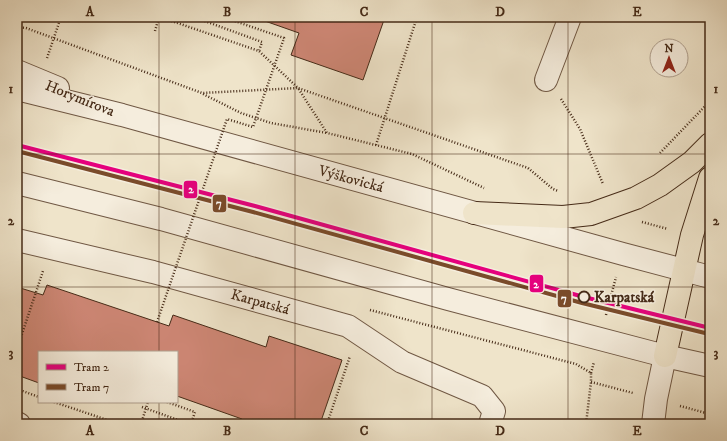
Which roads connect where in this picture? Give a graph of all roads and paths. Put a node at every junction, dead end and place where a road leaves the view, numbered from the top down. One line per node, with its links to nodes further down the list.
1 (61, 17): 9 (path)
2 (160, 17): 8 (path); 10 (path)
3 (203, 17): 10 (path)
4 (223, 17): 34 (path, bridge)
5 (417, 17): 19 (path)
6 (570, 17): 13 (street)
7 (17, 27): 9 (path)
8 (155, 31)
9 (54, 39): 11 (path); 16 (path)
10 (259, 51): 14 (path)
11 (47, 59)
12 (17, 71): 18 (street, Horymírova)
13 (546, 80)
14 (298, 88): 16 (path); 19 (path); 20 (path)
15 (17, 90): 18 (street, Výškovická)
16 (202, 93): 20 (path)
17 (710, 101): 23 (path)
18 (122, 115): 28 (street, Výškovická)
19 (384, 117): 22 (path); 27 (path)
20 (327, 133): 22 (path)
21 (710, 144): 28 (main road)
22 (376, 145): 26 (path)
23 (655, 158)
24 (710, 178): 32 (main road)
25 (17, 183): 36 (street)
26 (491, 191)
27 (560, 192)
28 (474, 213): 31 (street, Výškovická)
29 (17, 240): 30 (street, Karpatská)
30 (51, 248): 35 (street, Karpatská); 37 (path)
31 (623, 254): 32 (street, Výškovická); 36 (path)
32 (684, 271): 33 (street, Výškovická); 38 (main road)
33 (710, 276)
34 (157, 322)
35 (358, 332): 50 (path); 51 (street, Karpatská)
36 (600, 339): 38 (street); 40 (path)
37 (17, 348)
38 (666, 356): 39 (street); 52 (street)
39 (710, 366)
40 (591, 373)
41 (17, 389): 42 (path)
42 (38, 397)
43 (57, 403): 47 (path)
44 (148, 403): 48 (path)
45 (170, 403): 49 (path)
46 (142, 407): 49 (path, bridge)
47 (119, 424)
48 (141, 424)
49 (190, 424)
50 (327, 424)
51 (490, 424)
52 (653, 424)

